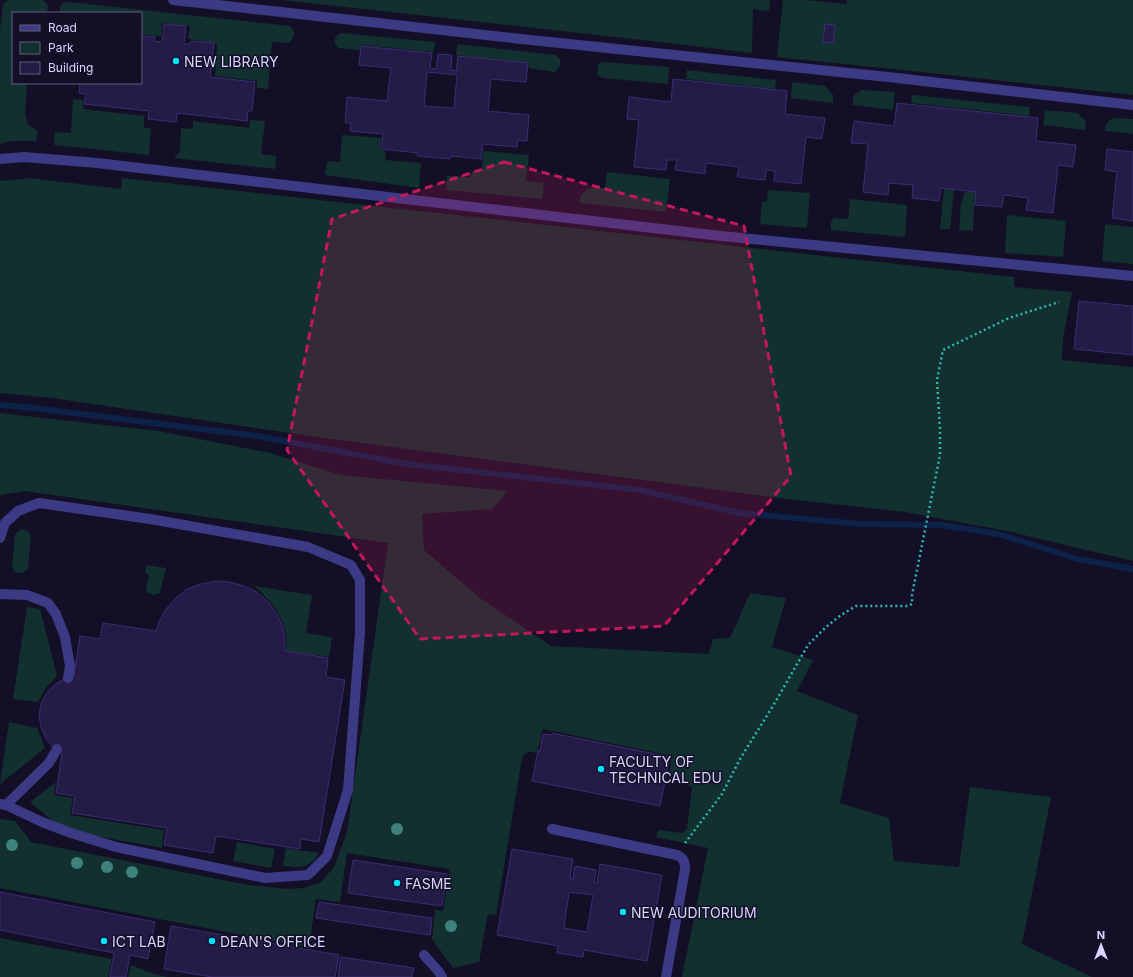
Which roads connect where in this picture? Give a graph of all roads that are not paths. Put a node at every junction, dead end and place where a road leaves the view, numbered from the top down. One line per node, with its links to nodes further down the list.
1 (173, 0): 2 (street)
2 (1133, 105)
3 (0, 159): 4 (street)
4 (1133, 276)
5 (0, 538): 9 (street)
6 (0, 594): 7 (street)
7 (68, 678)
8 (57, 749): 9 (street)
9 (3, 805)
10 (552, 829): 13 (street)
11 (424, 955): 12 (street)
12 (442, 977)
13 (666, 977)

